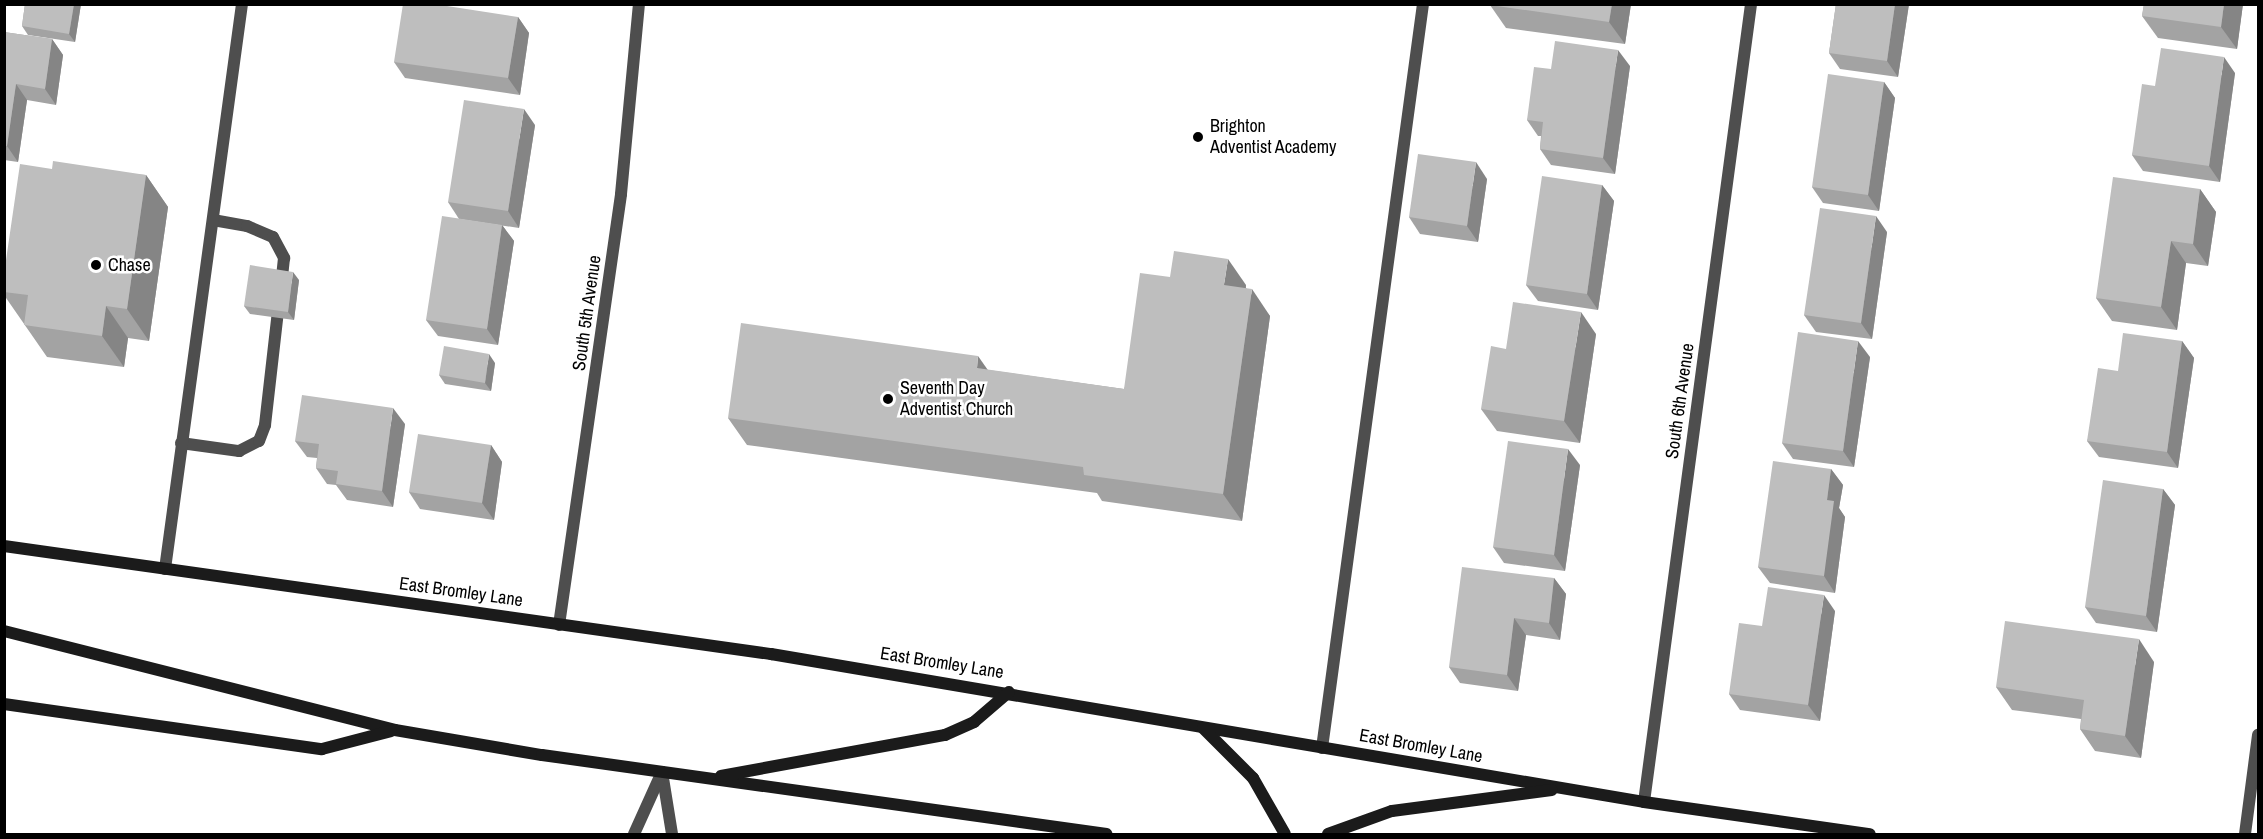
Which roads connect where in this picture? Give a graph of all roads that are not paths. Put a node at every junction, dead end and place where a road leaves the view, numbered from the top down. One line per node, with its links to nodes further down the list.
1 (242, 4): 5 (street)
2 (639, 4): 9 (street, South 5th Avenue)
3 (1424, 4): 16 (street)
4 (1750, 4): 20 (street, South 6th Avenue)
5 (213, 220): 6 (street); 6 (street)
6 (181, 443): 8 (street)
7 (4, 546): 8 (main road, East Bromley Lane)
8 (165, 568): 9 (main road, East Bromley Lane)
9 (559, 625): 11 (main road, East Bromley Lane)
10 (4, 631): 14 (main road)
11 (1009, 692): 13 (main road, East Bromley Lane); 18 (main road)
12 (4, 704): 14 (main road)
13 (1201, 727): 16 (main road, East Bromley Lane); 24 (main road)
14 (395, 730): 17 (main road)
15 (2259, 735): 27 (street)
16 (1322, 748): 19 (main road, East Bromley Lane)
17 (662, 772): 18 (main road); 21 (street); 22 (street)
18 (711, 778): 23 (main road)
19 (1565, 789): 20 (main road, East Bromley Lane); 25 (main road)
20 (1644, 802): 26 (main road, East Bromley Lane)
21 (634, 834)
22 (672, 834)
23 (1106, 834)
24 (1285, 834)
25 (1328, 834)
26 (1870, 834)
27 (2245, 834)

